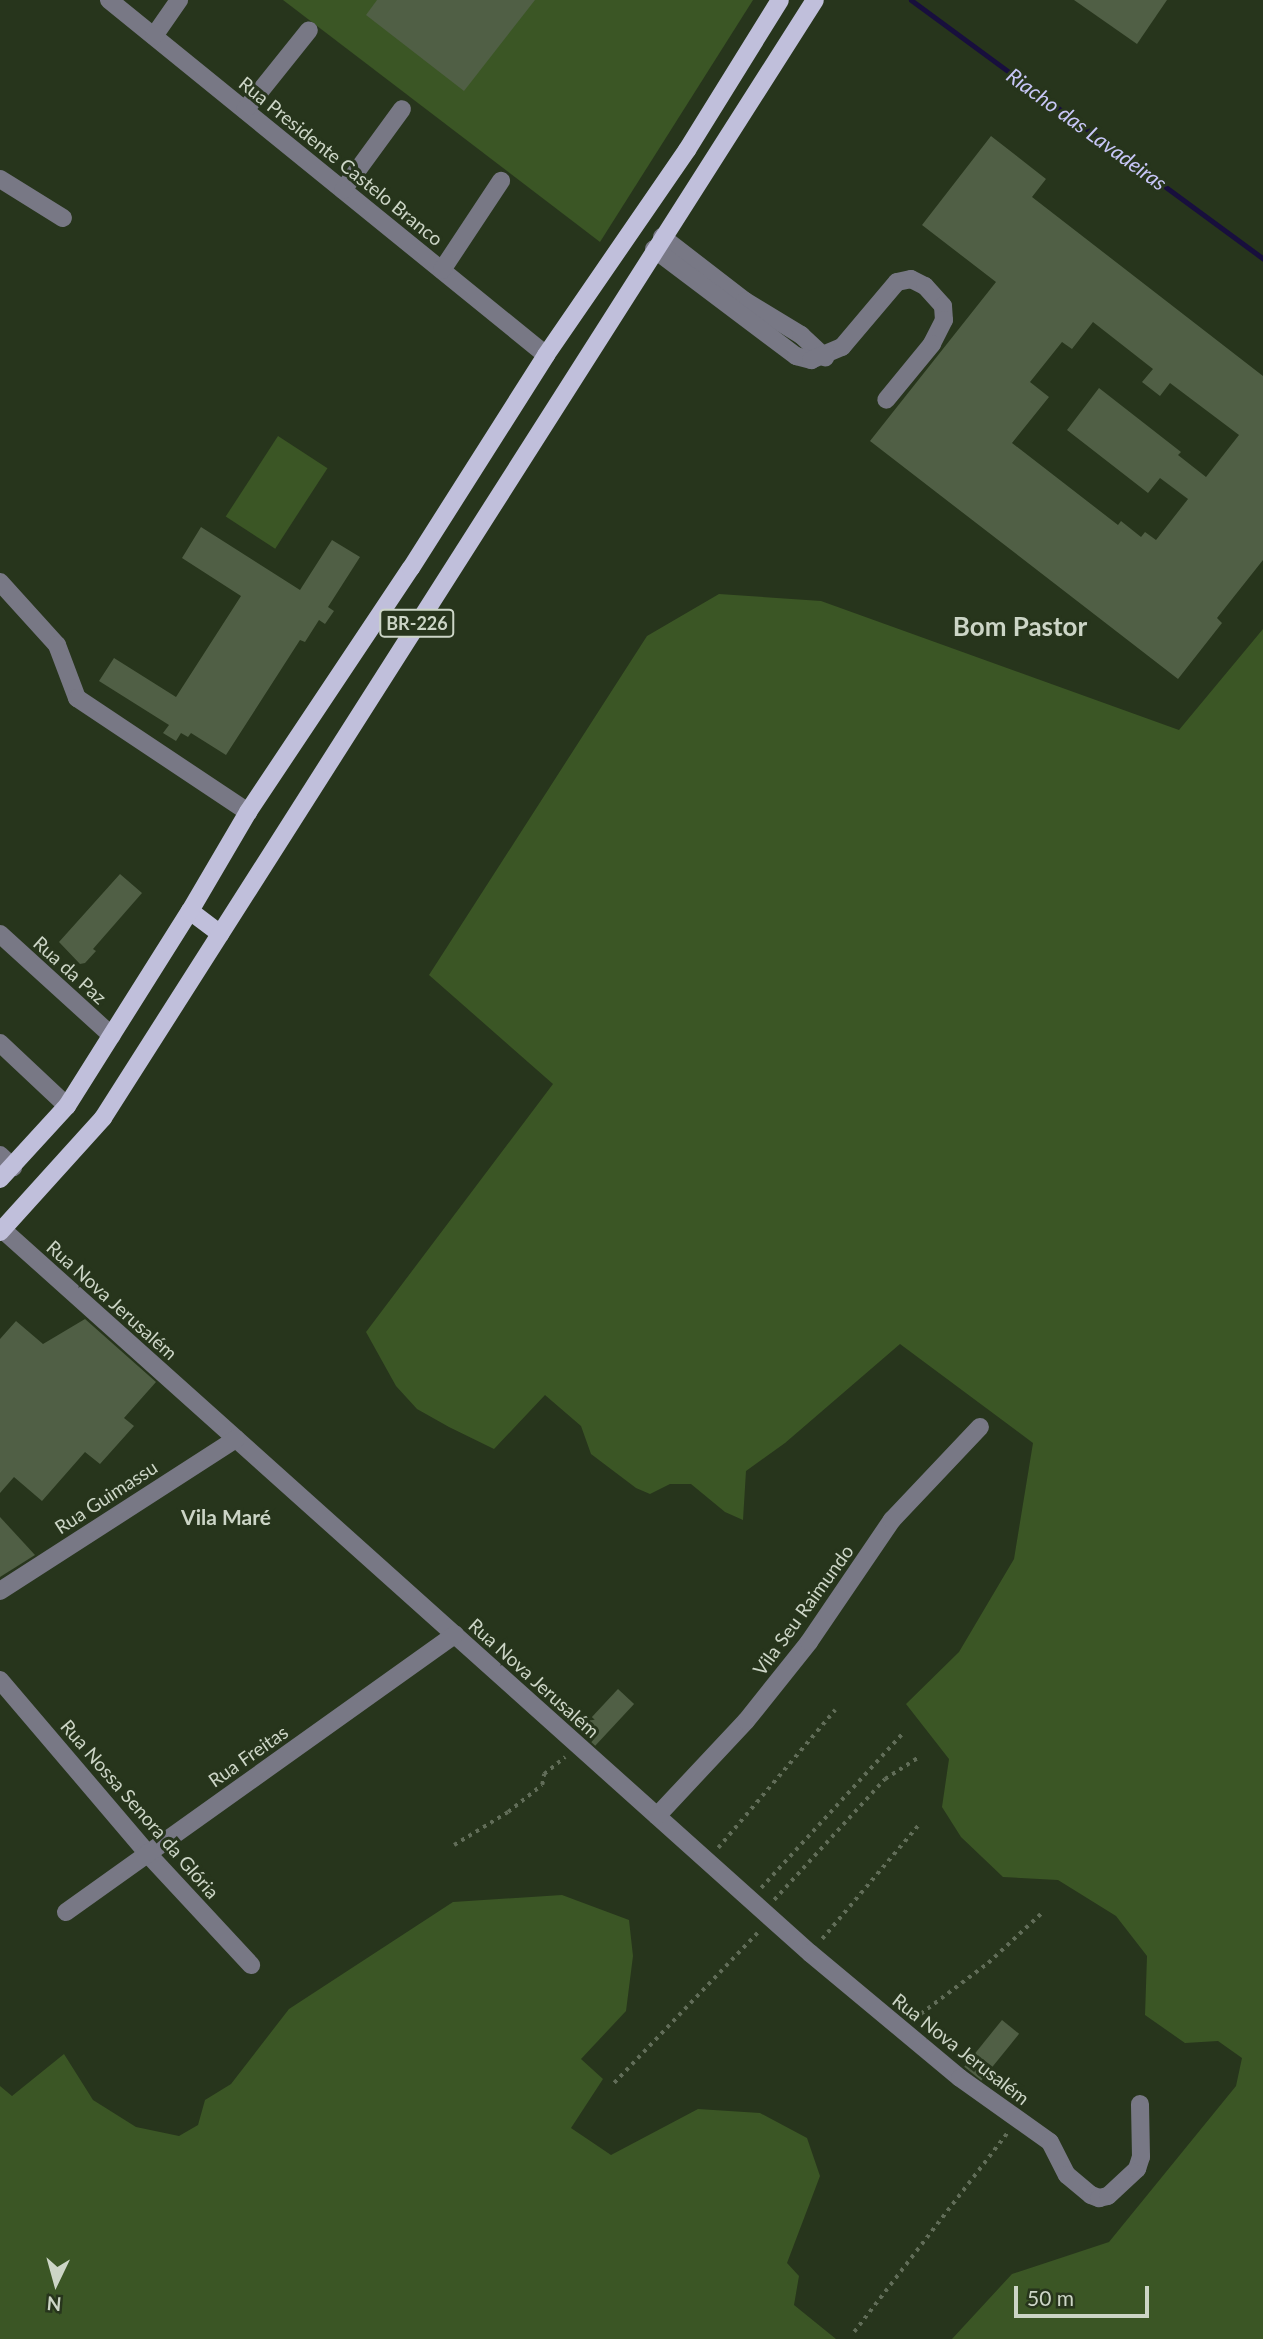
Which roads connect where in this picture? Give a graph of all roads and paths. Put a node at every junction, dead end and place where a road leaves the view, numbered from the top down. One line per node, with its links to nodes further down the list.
1 (109, 0): 6 (street, Rua Presidente Castelo Branco)
2 (179, 0): 6 (street)
3 (780, 0): 15 (main road, BR-226)
4 (815, 0): 13 (main road, BR-226)
5 (309, 30): 8 (street)
6 (154, 36): 8 (street, Rua Presidente Castelo Branco)
7 (402, 109): 11 (street)
8 (245, 110): 11 (street, Rua Presidente Castelo Branco)
9 (0, 179): 12 (street)
10 (501, 181): 14 (street)
11 (343, 190): 14 (street, Rua Presidente Castelo Branco)
12 (63, 218)
13 (658, 243): 16 (street); 21 (main road, BR-226)
14 (442, 270): 15 (street, Rua Presidente Castelo Branco)
15 (546, 355): 18 (main road, BR-226)
16 (886, 400)
17 (0, 582): 18 (street)
18 (248, 812): 19 (main road, BR-226)
19 (190, 911): 21 (main road); 22 (main road, BR-226)
20 (0, 934): 22 (street, Rua da Paz)
21 (220, 934): 26 (main road, BR-226)
22 (111, 1036): 24 (main road, BR-226)
23 (0, 1043): 24 (street)
24 (67, 1106): 25 (main road, BR-226)
25 (4, 1167)
26 (1, 1231): 28 (street, Rua Nova Jerusalém)
27 (980, 1427): 36 (street, Vila Seu Raimundo)
28 (236, 1439): 29 (street, Rua Guimassu); 30 (street, Rua Nova Jerusalém)
29 (0, 1591)
30 (455, 1635): 34 (street, Rua Nova Jerusalém); 39 (street, Rua Freitas)
31 (0, 1680): 39 (street, Rua Nossa Senora da Glória)
32 (835, 1710): 40 (path)
33 (902, 1734): 41 (path)
34 (579, 1746): 36 (street, Rua Nova Jerusalém); 38 (path)
35 (919, 1757): 41 (path)
36 (657, 1816): 40 (street, Rua Nova Jerusalém)
37 (918, 1826): 44 (path)
38 (454, 1846)
39 (147, 1853): 43 (street, Rua Freitas); 45 (street, Rua Nossa Senora da Glória)
40 (708, 1861): 41 (street, Rua Nova Jerusalém)
41 (762, 1910): 44 (street, Rua Nova Jerusalém); 47 (path)
42 (1044, 1911): 46 (path)
43 (66, 1912)
44 (810, 1953): 46 (street, Rua Nova Jerusalém)
45 (251, 1965)
46 (899, 2030): 49 (street, Rua Nova Jerusalém)
47 (614, 2083)
48 (1140, 2104): 49 (street, Rua Nova Jerusalém)
49 (1018, 2119): 50 (path)
50 (854, 2332)

